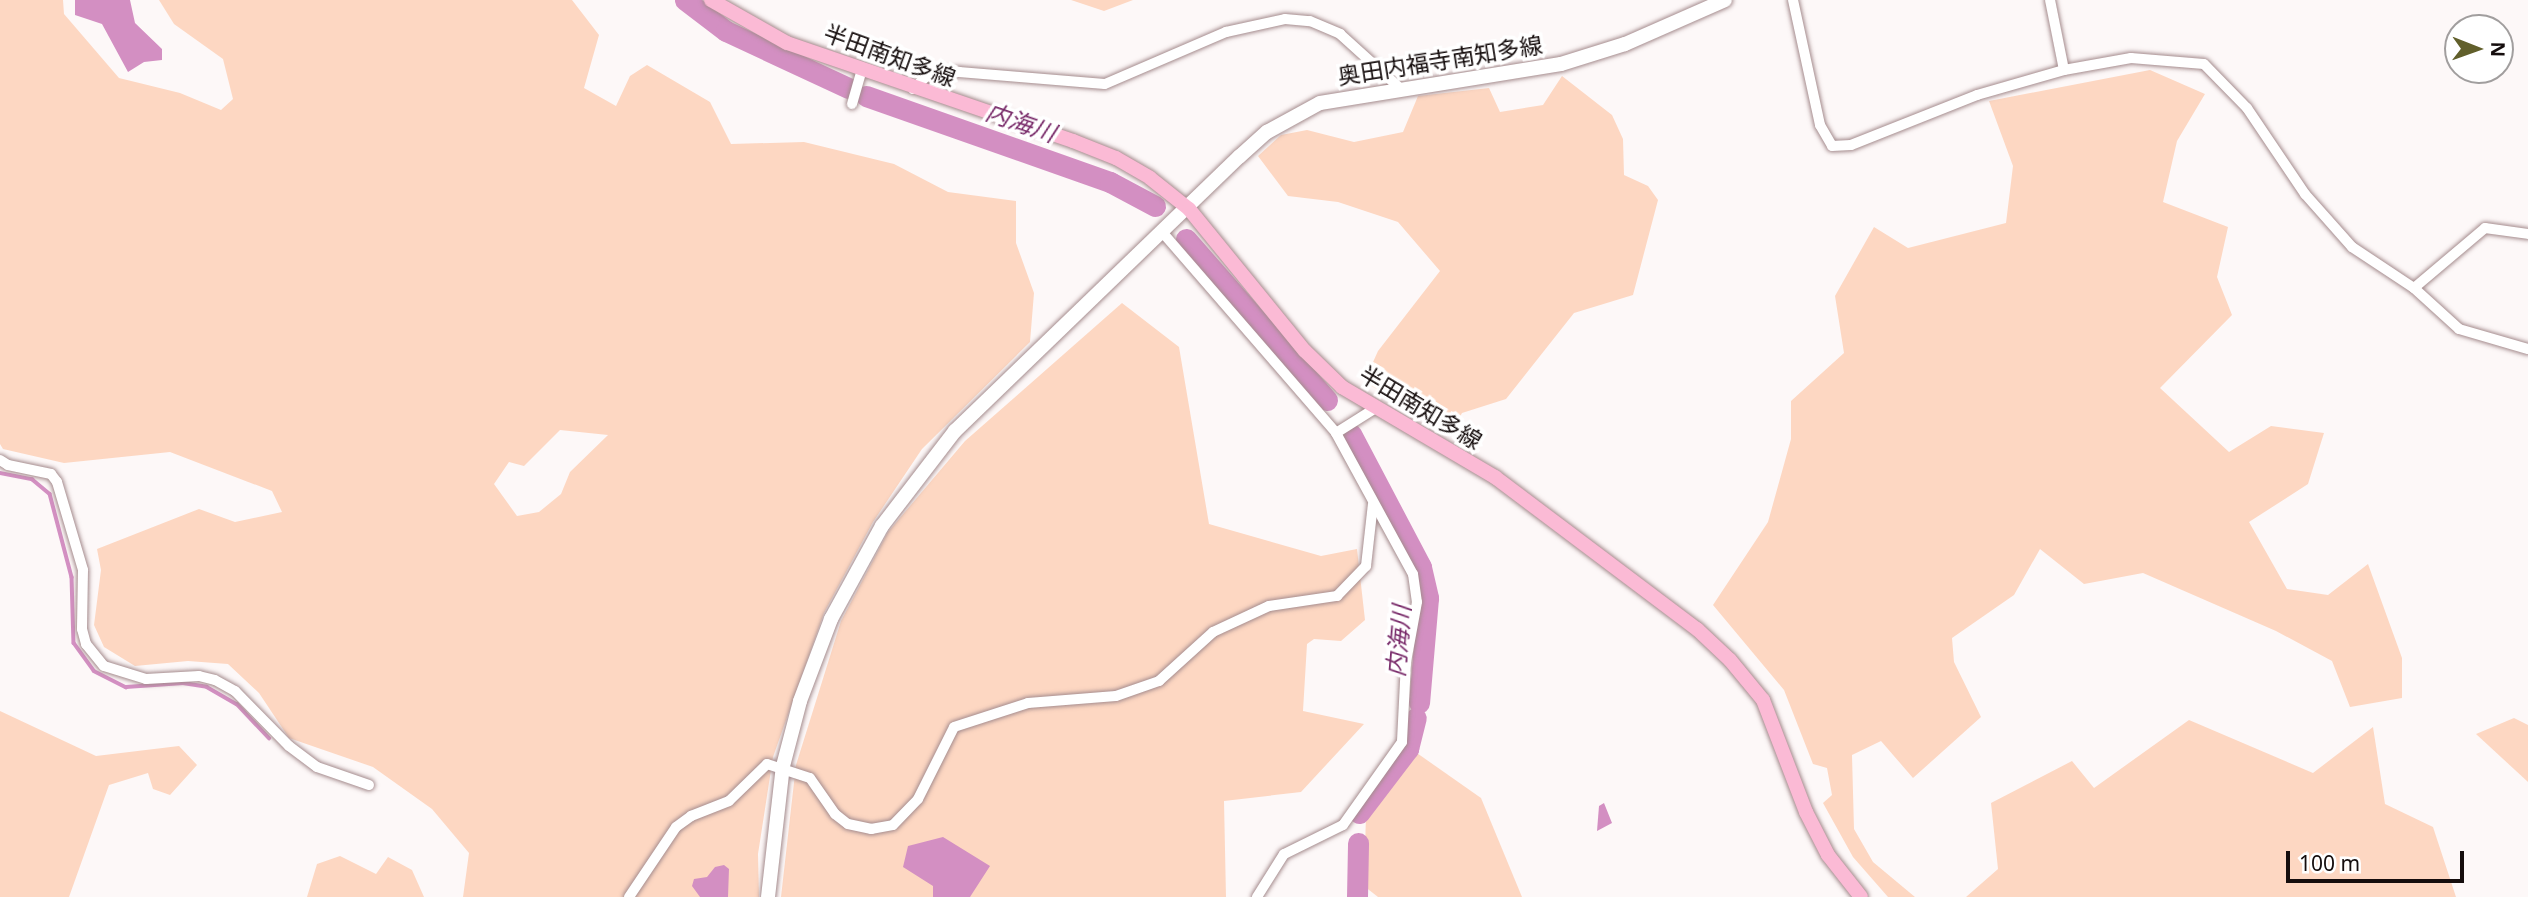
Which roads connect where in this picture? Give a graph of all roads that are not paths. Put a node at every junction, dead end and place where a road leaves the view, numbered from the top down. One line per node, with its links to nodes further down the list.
1 (711, 0): 5 (main road, 半田南知多線)
2 (1725, 0): 8 (street, 奥田内福寺南知多線)
3 (1793, 0): 6 (street)
4 (2050, 0): 6 (street)
5 (862, 70): 7 (main road, 半田南知多線); 9 (street)
6 (2064, 70): 13 (street)
7 (913, 89): 8 (street); 10 (main road, 半田南知多線)
8 (1403, 91): 10 (street, 奥田内福寺南知多線)
9 (852, 104)
10 (1189, 209): 11 (street, 奥田内福寺南知多線); 15 (main road, 半田南知多線)
11 (1163, 233): 16 (street); 19 (street, 奥田内福寺南知多線)
12 (2528, 234): 13 (street)
13 (2414, 288): 14 (street)
14 (2528, 349)
15 (1374, 409): 16 (street); 24 (main road, 半田南知多線)
16 (1336, 433): 18 (street)
17 (0, 460): 20 (street)
18 (1373, 504): 19 (street); 23 (street)
19 (783, 766): 21 (street); 22 (street, 奥田内福寺南知多線)
20 (369, 785)
21 (629, 897)
22 (768, 897)
23 (1257, 897)
24 (1861, 897)

